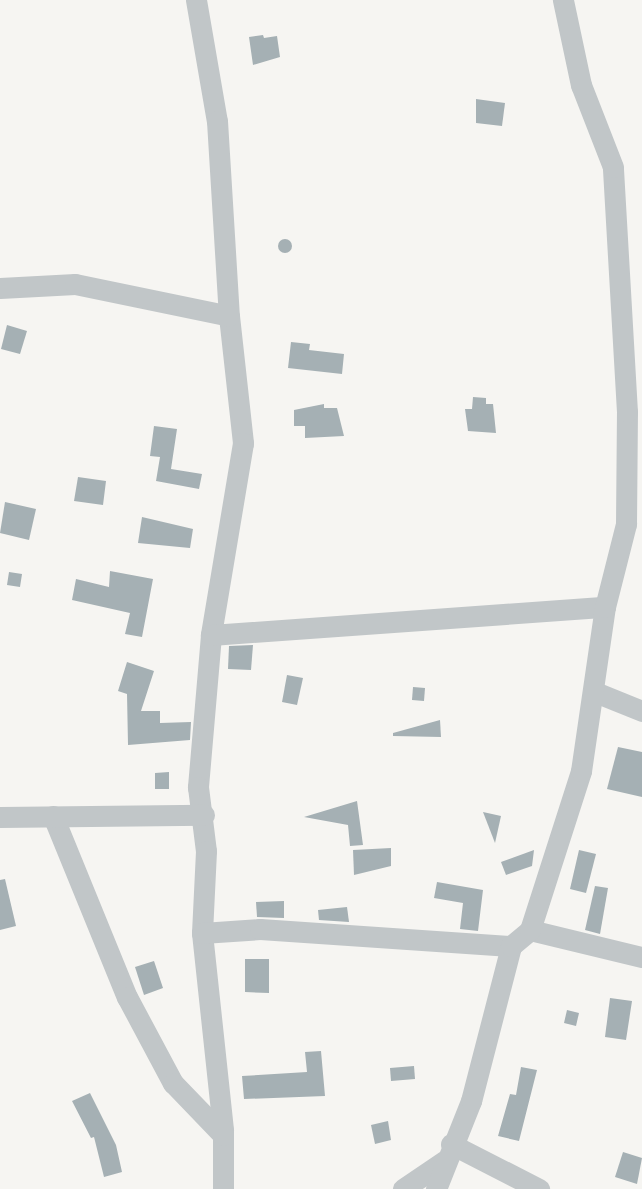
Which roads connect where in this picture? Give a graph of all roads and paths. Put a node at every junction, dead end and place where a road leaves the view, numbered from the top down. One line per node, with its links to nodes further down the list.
1 (196, 0): 4 (street)
2 (563, 0): 5 (street)
3 (0, 288): 4 (street)
4 (229, 316): 6 (street)
5 (604, 607): 6 (street); 7 (street)
6 (211, 635): 10 (street)
7 (595, 692): 8 (street); 12 (street)
8 (642, 711)
9 (53, 816): 10 (street); 11 (street); 16 (street)
10 (204, 816): 13 (street)
11 (0, 817)
12 (530, 930): 14 (street); 15 (street)
13 (202, 933): 14 (street); 16 (street)
14 (511, 946): 17 (street)
15 (642, 957)
16 (223, 1135): 18 (street)
17 (448, 1152): 19 (street); 20 (street); 21 (street)
18 (223, 1189)
19 (403, 1189)
20 (436, 1189)
21 (539, 1189)

